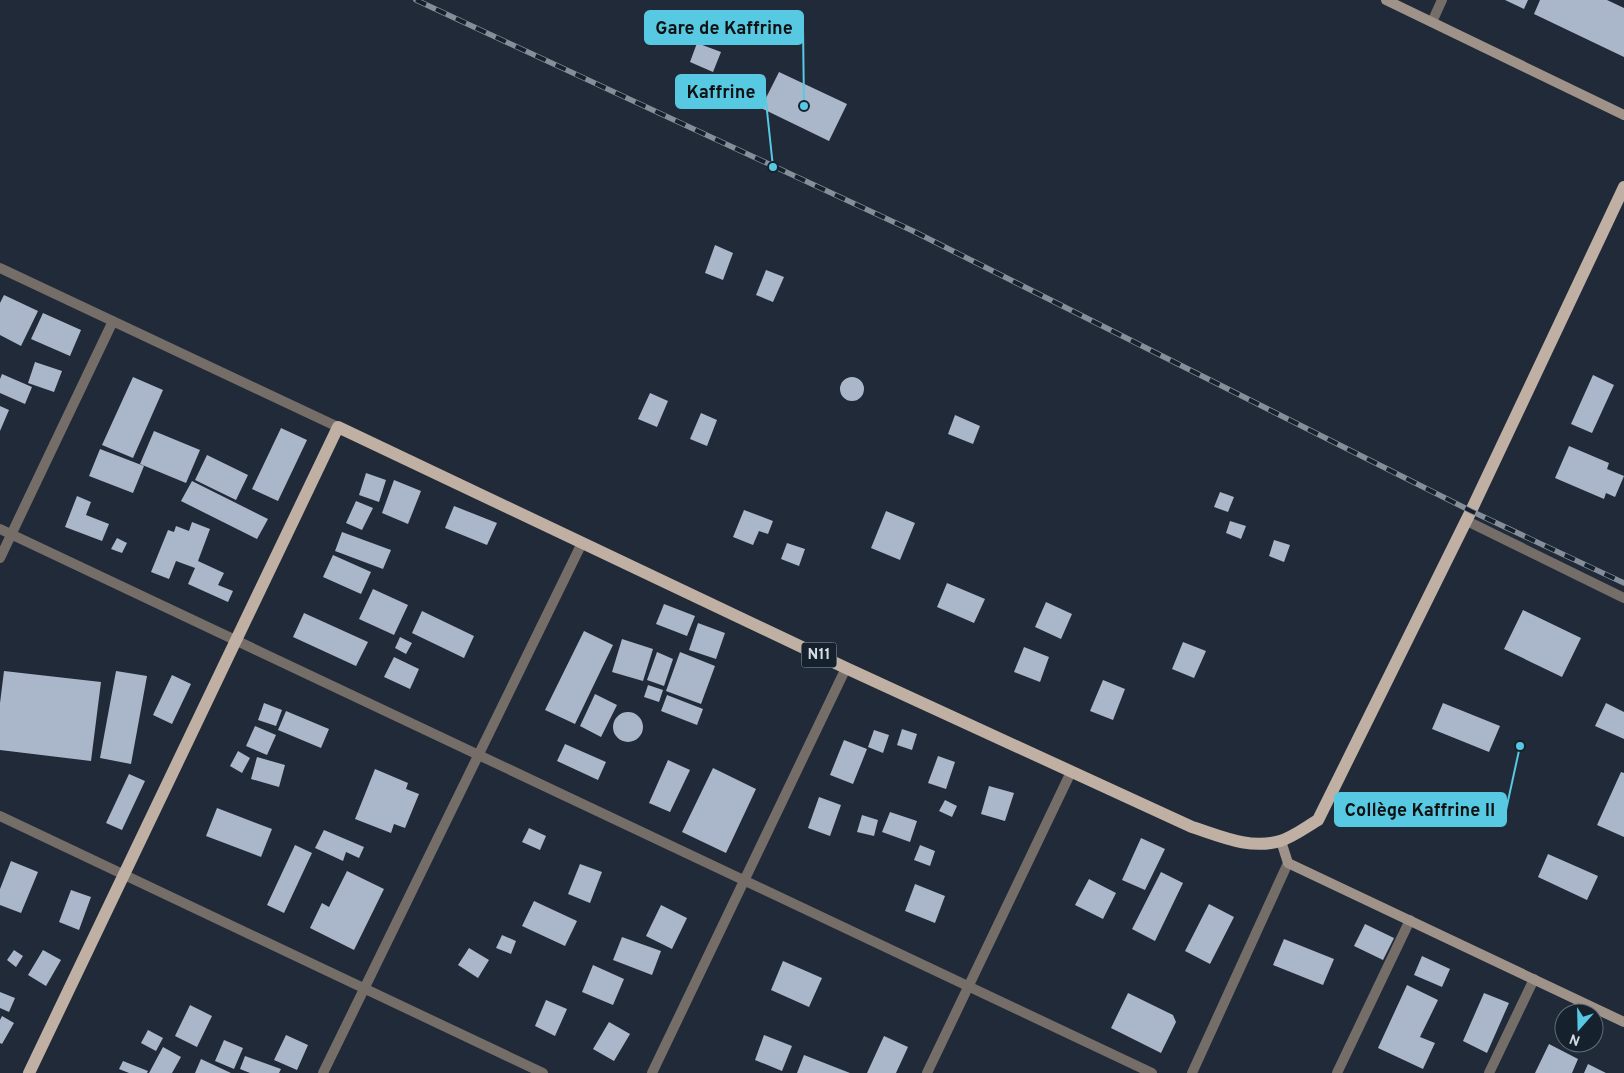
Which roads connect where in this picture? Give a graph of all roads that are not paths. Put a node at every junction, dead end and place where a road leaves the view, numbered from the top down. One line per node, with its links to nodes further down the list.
1 (1386, 0): 3 (street)
2 (1442, 0): 3 (street)
3 (1432, 22): 4 (street)
4 (1624, 115)
5 (1624, 187): 9 (main road, N11)
6 (0, 268): 7 (street)
7 (113, 321): 8 (street); 11 (street)
8 (338, 427): 12 (main road, N11); 15 (main road)
9 (1467, 521): 14 (street); 20 (main road, N11)
10 (0, 529): 11 (street)
11 (11, 534): 13 (street); 15 (street)
12 (582, 543): 16 (main road, N11); 17 (street)
13 (0, 558)
14 (1624, 598)
15 (236, 640): 17 (street); 22 (main road)
16 (846, 668): 18 (main road, N11); 23 (street)
17 (478, 755): 23 (street); 27 (street)
18 (1071, 772): 20 (main road, N11); 26 (street)
19 (0, 816): 22 (street)
20 (1281, 841): 21 (street)
21 (1288, 862): 24 (street); 35 (street)
22 (124, 875): 27 (street); 29 (main road)
23 (744, 881): 26 (street); 32 (street)
24 (1410, 920): 25 (street); 36 (street)
25 (1534, 979): 28 (street); 37 (street)
26 (968, 987): 33 (street); 34 (street)
27 (365, 988): 30 (street); 31 (street)
28 (1624, 1022)
29 (29, 1073)
30 (323, 1073)
31 (544, 1073)
32 (652, 1073)
33 (927, 1073)
34 (1152, 1073)
35 (1192, 1073)
36 (1337, 1073)
37 (1489, 1073)

